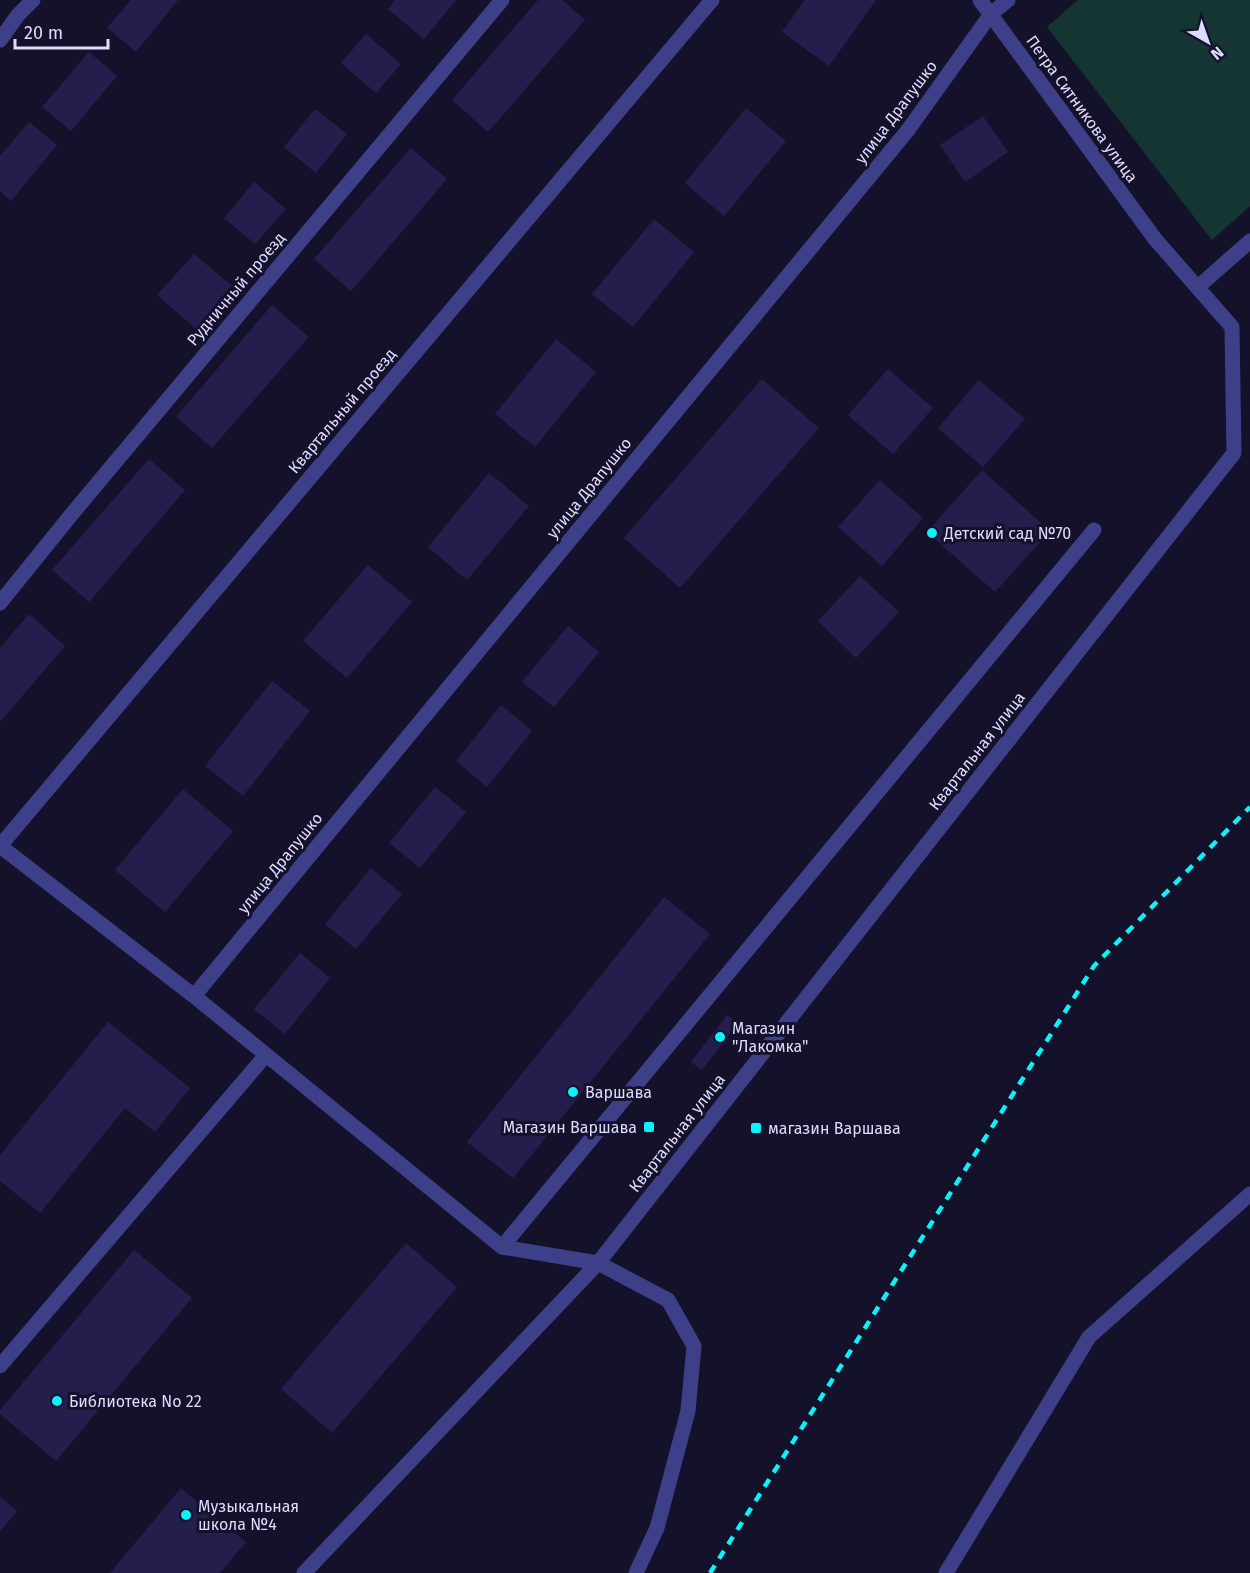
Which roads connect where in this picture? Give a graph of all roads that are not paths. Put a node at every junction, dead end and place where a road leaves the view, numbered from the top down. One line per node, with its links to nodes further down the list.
1 (33, 0): 7 (street)
2 (502, 0): 12 (street, Рудничный проезд)
3 (712, 0): 13 (street, Квартальный проезд)
4 (980, 0): 6 (street, Петра Ситникова улица)
5 (1008, 0): 6 (street, улица Драпушко)
6 (991, 14): 8 (street, Петра Ситникова улица); 14 (street, улица Драпушко)
7 (0, 40)
8 (1155, 239): 10 (street, Квартальная улица)
9 (1250, 242): 10 (street)
10 (1198, 287): 18 (street, Квартальная улица)
11 (1094, 530): 17 (street)
12 (0, 603)
13 (0, 846): 14 (street)
14 (194, 996): 15 (street)
15 (266, 1055): 17 (street); 19 (street)
16 (1250, 1194): 22 (street)
17 (502, 1247): 18 (street)
18 (598, 1263): 20 (street, Квартальная улица); 21 (street)
19 (0, 1366)
20 (304, 1573)
21 (636, 1573)
22 (946, 1573)

